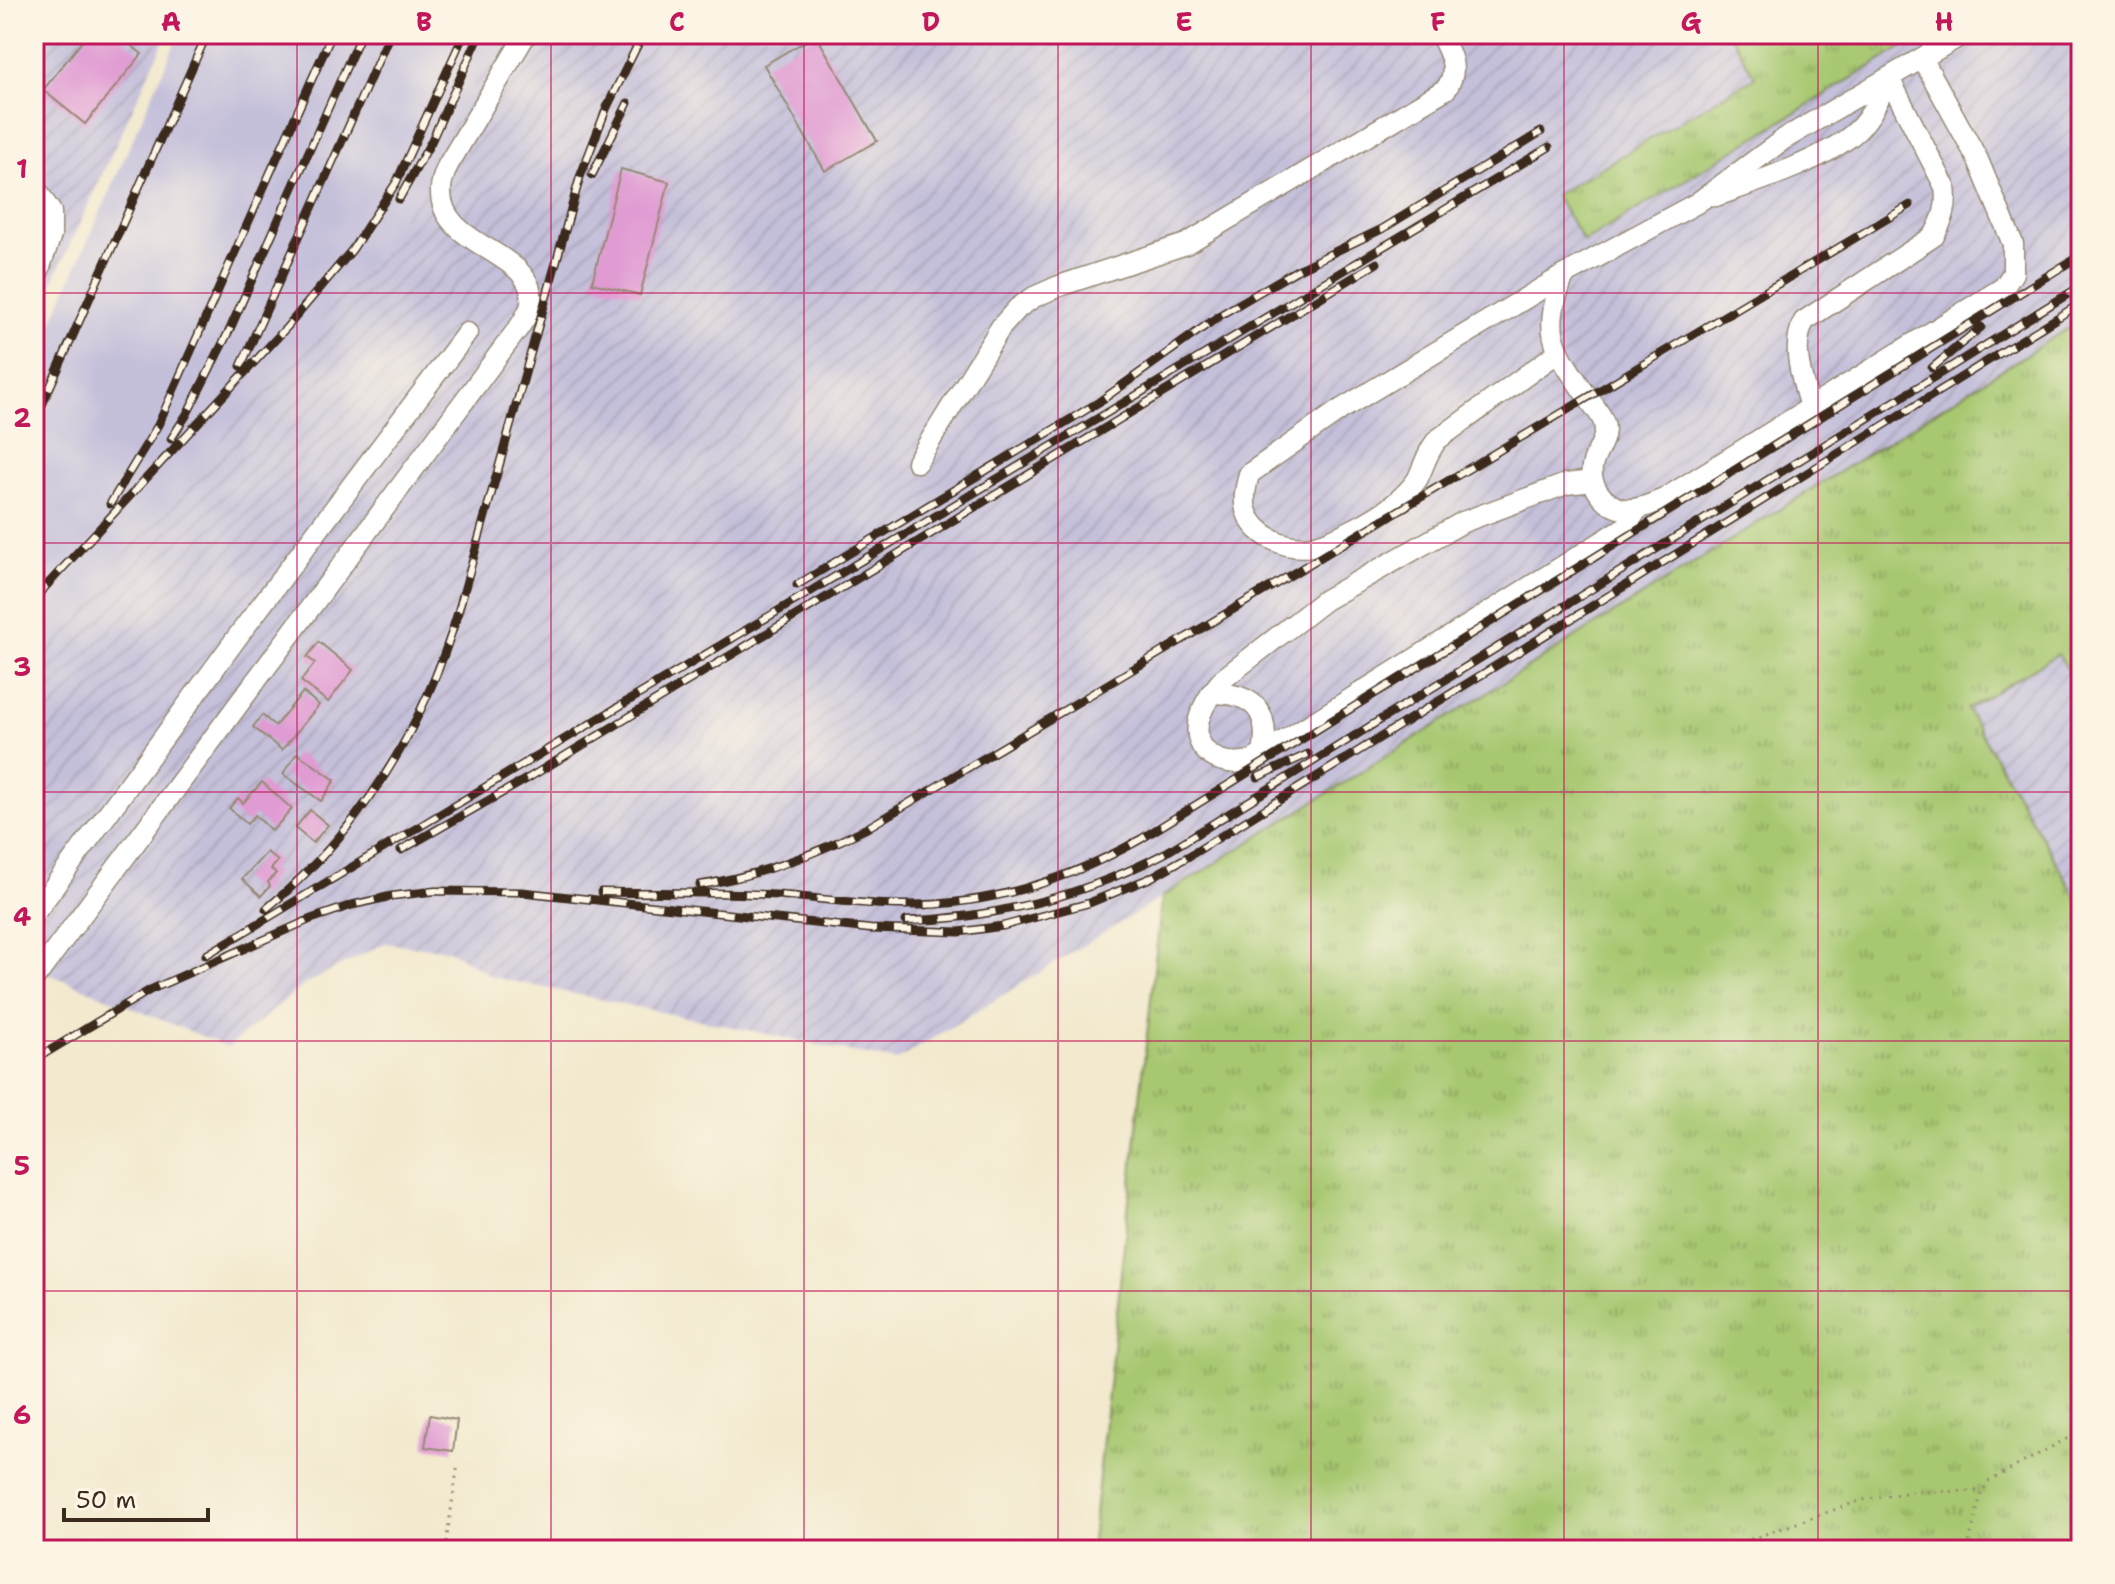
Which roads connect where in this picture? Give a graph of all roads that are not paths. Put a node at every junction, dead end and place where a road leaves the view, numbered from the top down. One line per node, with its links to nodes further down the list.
1 (526, 34): 19 (lane)
2 (1440, 34): 13 (lane)
3 (1963, 34): 4 (lane)
4 (1922, 58): 5 (lane); 12 (lane)
5 (1889, 78): 7 (lane); 7 (lane); 12 (lane)
6 (34, 186): 9 (lane)
7 (1697, 203): 8 (lane)
8 (1564, 275): 11 (lane); 11 (lane)
9 (34, 284)
10 (467, 333): 18 (lane)
11 (1557, 353): 14 (lane)
12 (1810, 408): 15 (lane)
13 (917, 462)
14 (1593, 481): 15 (lane); 16 (lane)
15 (1638, 508): 17 (lane)
16 (1211, 693): 17 (lane); 17 (lane)
17 (1263, 754)
18 (34, 914)
19 (34, 979)

